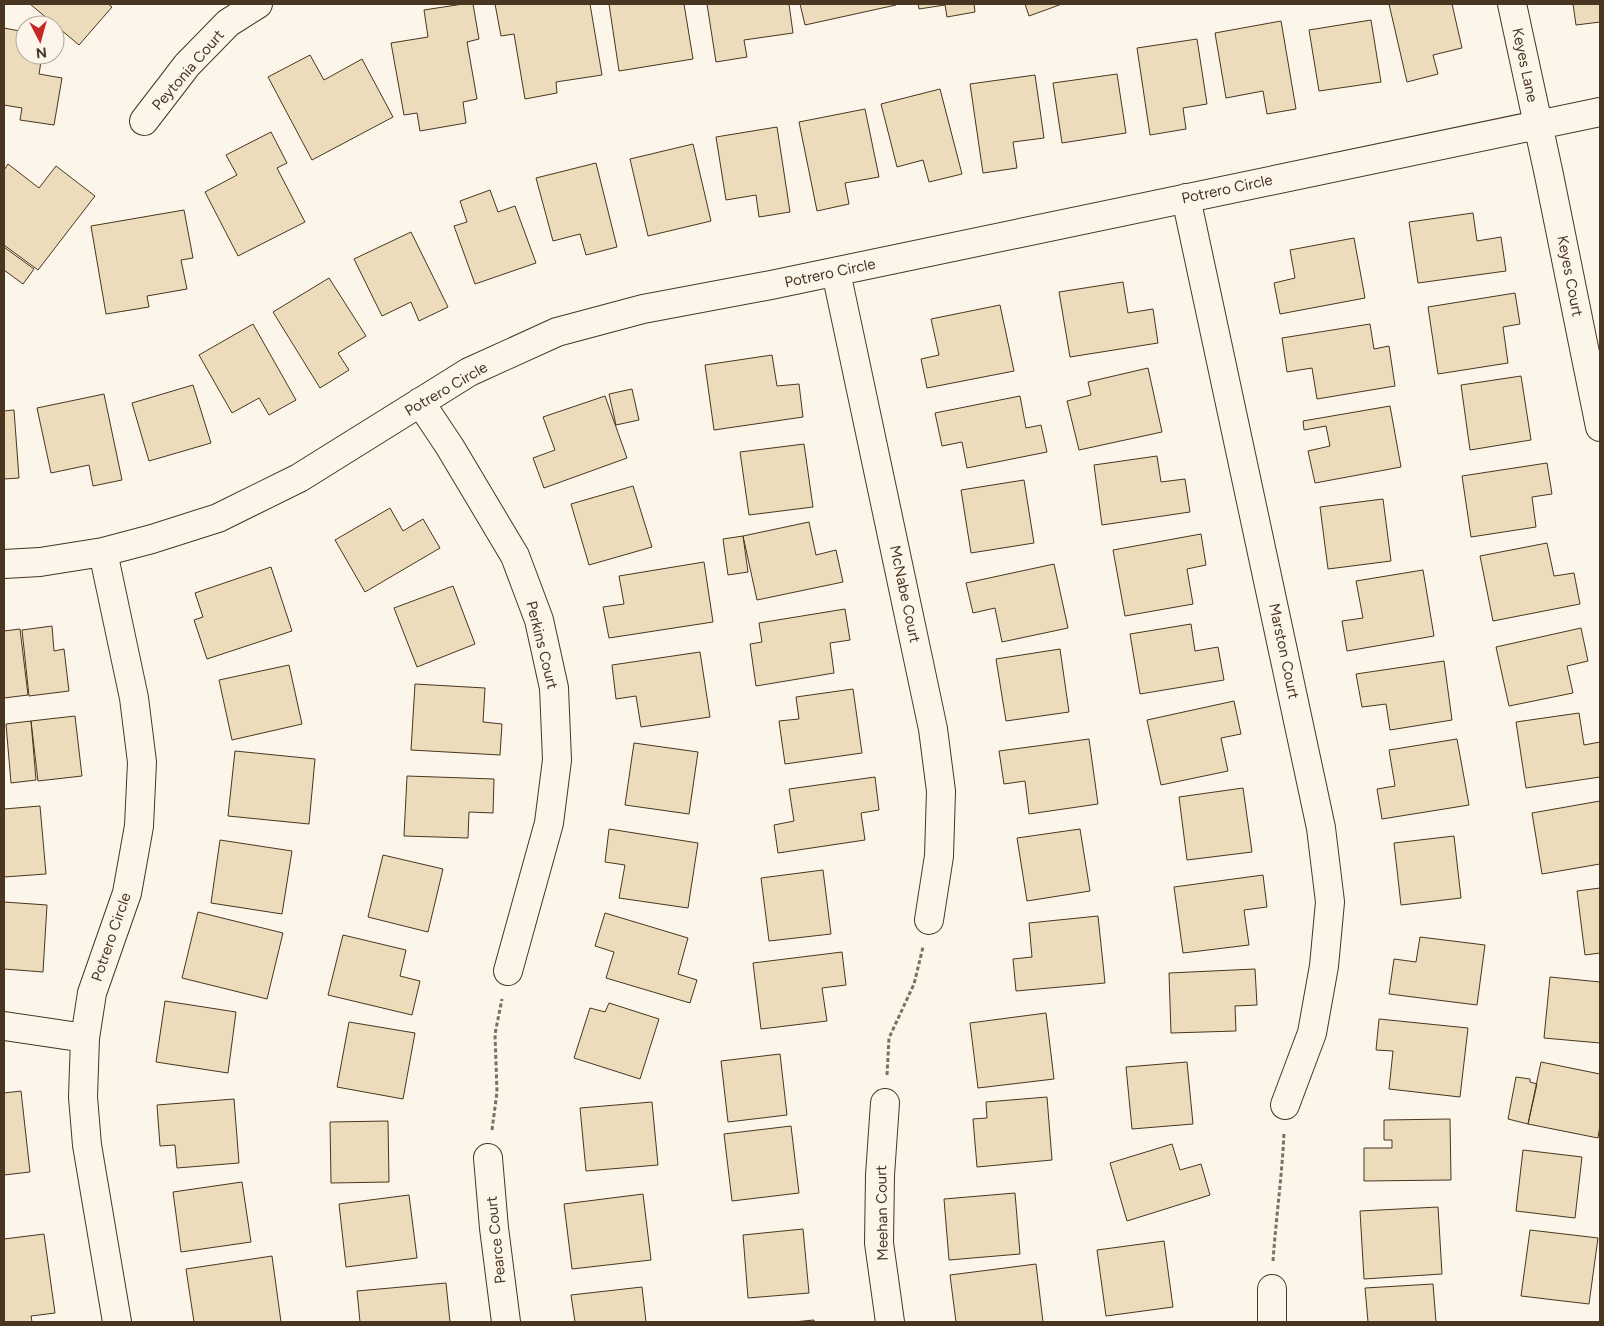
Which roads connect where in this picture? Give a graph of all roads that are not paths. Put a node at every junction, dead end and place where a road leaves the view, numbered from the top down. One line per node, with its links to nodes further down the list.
1 (258, 4): 4 (street, Peytonia Court)
2 (1512, 4): 5 (street, Keyes Lane)
3 (1600, 112): 5 (street, Potrero Circle)
4 (144, 121)
5 (1538, 125): 6 (street, Potrero Circle); 9 (street, Keyes Court)
6 (1186, 198): 7 (street, Potrero Circle); 17 (street, Marston Court)
7 (836, 272): 8 (street, Potrero Circle); 12 (street, McNabe Court)
8 (420, 402): 10 (street, Potrero Circle); 13 (street, Perkins Court)
9 (1600, 427)
10 (103, 552): 11 (street, Potrero Circle); 15 (street, Potrero Circle)
11 (4, 564)
12 (929, 920)
13 (508, 971)
14 (4, 1026): 15 (street)
15 (85, 1038): 20 (street, Potrero Circle)
16 (885, 1103): 22 (street, Meehan Court)
17 (1285, 1105)
18 (488, 1158): 21 (street, Pearce Court)
19 (1272, 1289): 23 (street)
20 (117, 1322)
21 (506, 1322)
22 (890, 1322)
23 (1272, 1322)

